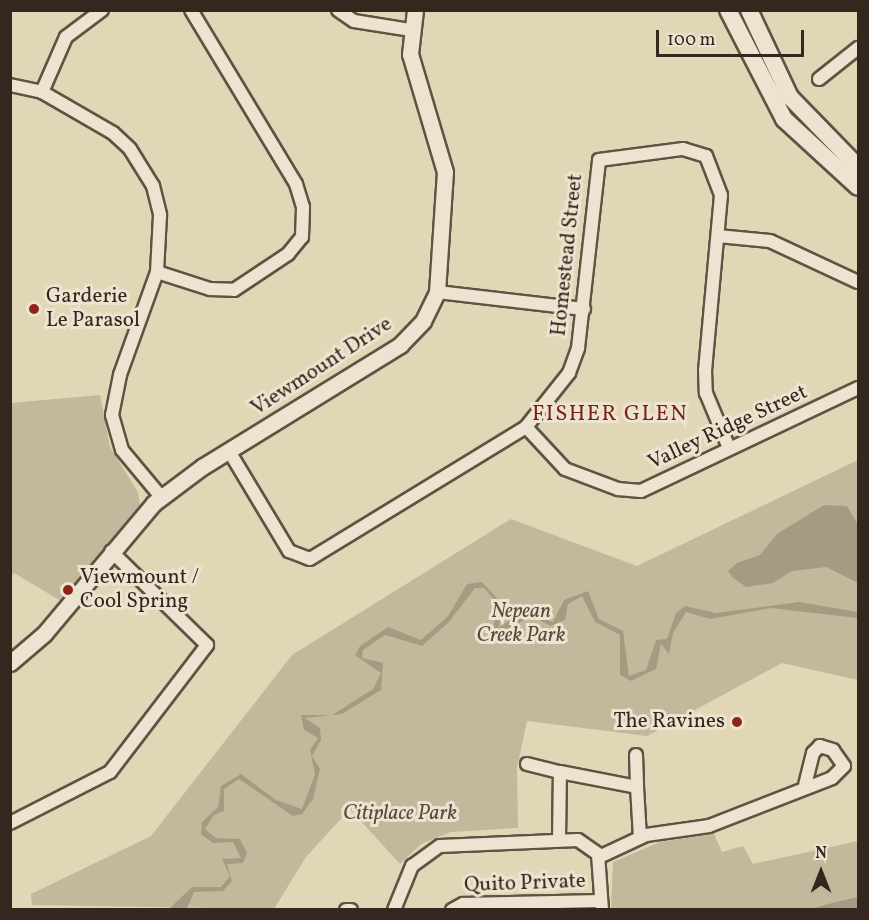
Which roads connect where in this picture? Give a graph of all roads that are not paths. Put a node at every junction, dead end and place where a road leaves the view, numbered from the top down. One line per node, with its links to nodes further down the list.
1 (102, 10): 11 (street)
2 (191, 10): 16 (street)
3 (338, 10): 7 (street)
4 (415, 10): 7 (street, Viewmount Drive)
5 (728, 10): 12 (main road)
6 (749, 10): 12 (main road)
7 (411, 30): 18 (street, Viewmount Drive)
8 (858, 48): 9 (street)
9 (819, 79)
10 (10, 86): 11 (street)
11 (42, 92): 16 (street)
12 (833, 158): 13 (main road); 14 (main road)
13 (858, 166)
14 (858, 187)
15 (718, 236): 17 (street); 19 (street, Homestead Street); 22 (street, Homestead Street)
16 (157, 272): 24 (street)
17 (858, 282)
18 (437, 292): 19 (street); 23 (street, Viewmount Drive)
19 (584, 309): 21 (street, Homestead Street)
20 (858, 388): 22 (street, Valley Ridge Street)
21 (526, 427): 22 (street, Valley Ridge Street); 23 (street, Homestead Street)
22 (729, 448)
23 (229, 451): 24 (street, Viewmount Drive)
24 (162, 498): 25 (street, Viewmount Drive)
25 (111, 551): 26 (street, Viewmount Drive); 32 (street)
26 (10, 663)
27 (636, 755): 31 (street)
28 (527, 764): 29 (street)
29 (560, 772): 31 (street); 34 (street)
30 (805, 784): 33 (street)
31 (637, 787): 33 (street)
32 (10, 823)
33 (640, 837): 35 (street)
34 (559, 840): 35 (street); 39 (street)
35 (599, 857): 36 (street)
36 (602, 905): 40 (street, Quito Private)
37 (346, 909): 38 (street)
38 (351, 909)
39 (394, 909)
40 (452, 909)

